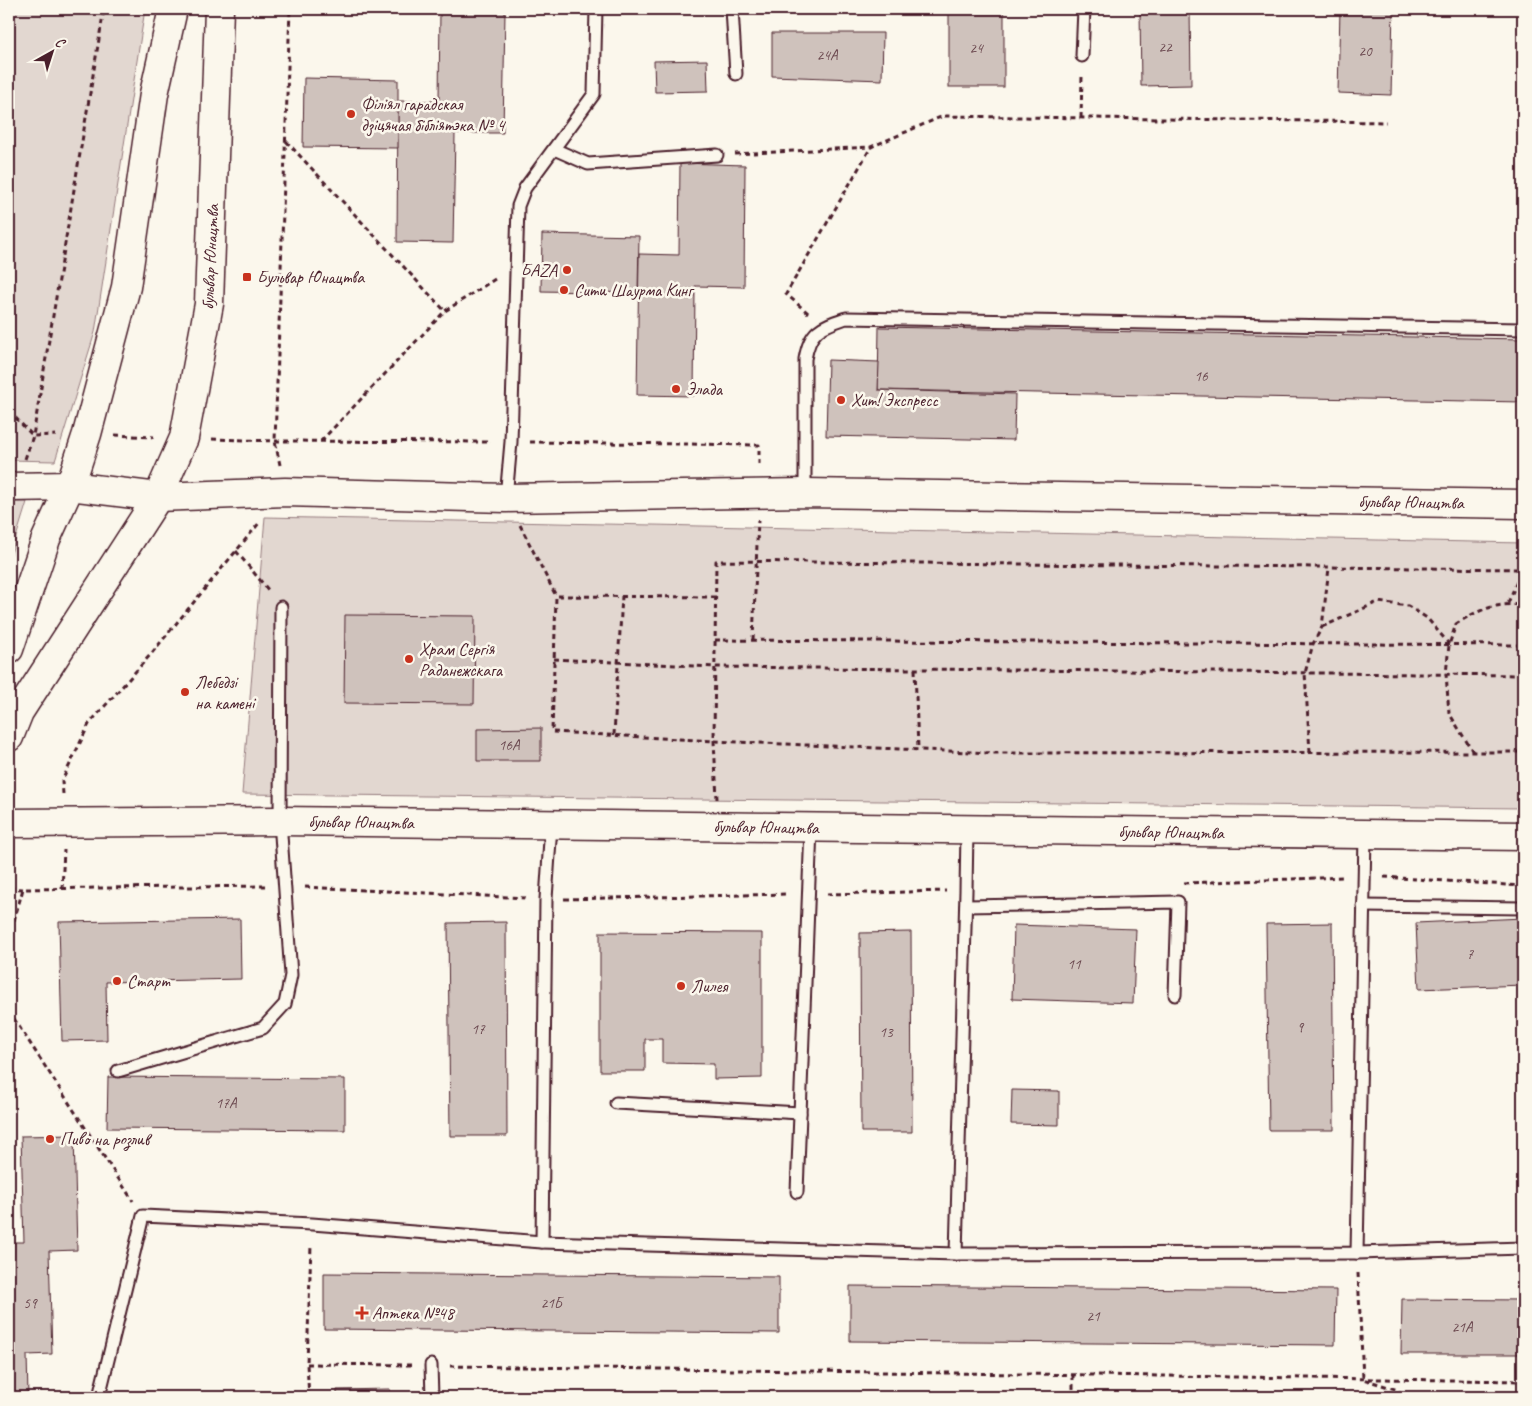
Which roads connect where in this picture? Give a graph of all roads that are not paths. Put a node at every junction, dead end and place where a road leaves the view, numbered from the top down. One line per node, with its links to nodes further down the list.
1 (173, 9): 11 (street)
2 (219, 9): 14 (street, бульвар Юнацтва)
3 (596, 9): 8 (lane)
4 (732, 9): 7 (lane)
5 (1084, 9): 6 (lane)
6 (1082, 56)
7 (736, 74)
8 (554, 149): 9 (lane); 15 (lane)
9 (716, 155)
10 (1523, 329): 13 (lane)
11 (70, 486): 12 (street, бульвар Юнацтва); 14 (street, бульвар Юнацтва); 18 (street)
12 (12, 487)
13 (805, 493): 15 (street, бульвар Юнацтва); 16 (street, бульвар Юнацтва)
14 (158, 497): 15 (street, бульвар Юнацтва); 19 (street, бульвар Юнацтва)
15 (506, 498)
16 (1523, 504)
17 (281, 607): 20 (lane)
18 (9, 649)
19 (9, 737)
20 (280, 821): 21 (street, бульвар Юнацтва); 22 (street, бульвар Юнацтва); 31 (lane)
21 (9, 823)
22 (551, 825): 23 (street, бульвар Юнацтва); 35 (lane)
23 (811, 828): 24 (street, бульвар Юнацтва); 33 (lane)
24 (967, 830): 25 (street, бульвар Юнацтва); 27 (lane)
25 (1365, 834): 26 (street, бульвар Юнацтва); 28 (lane)
26 (1523, 836)
27 (966, 906): 30 (lane); 38 (lane)
28 (1363, 906): 29 (lane); 37 (lane)
29 (1523, 908)
30 (1175, 995)
31 (118, 1071)
32 (616, 1103): 33 (lane)
33 (800, 1113): 34 (lane)
34 (797, 1192)
35 (542, 1242): 38 (lane); 40 (lane)
36 (1523, 1248): 37 (lane)
37 (1357, 1253): 38 (lane)
38 (956, 1254)
39 (431, 1365): 41 (lane)
40 (99, 1397)
41 (432, 1397)

